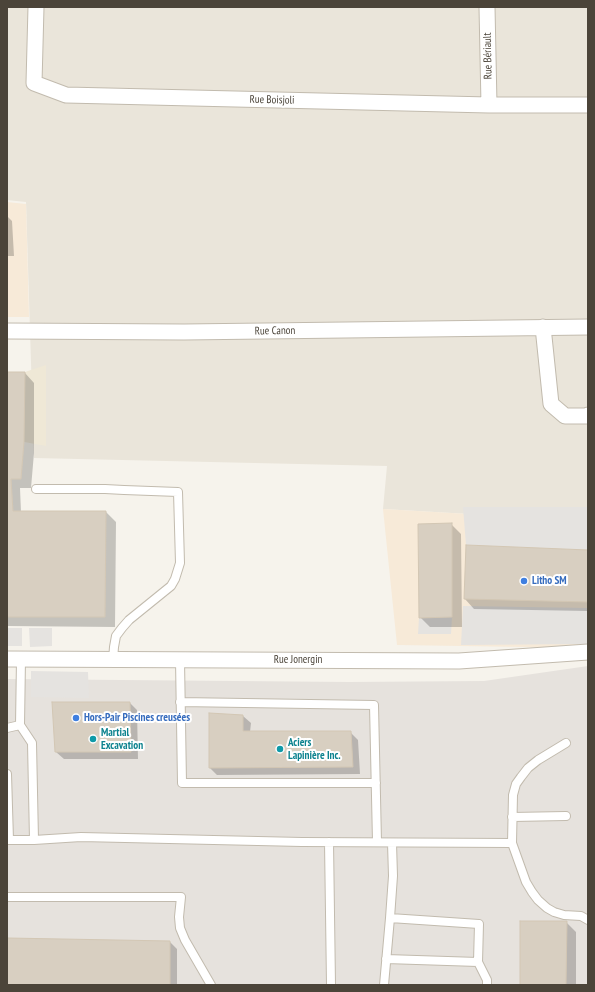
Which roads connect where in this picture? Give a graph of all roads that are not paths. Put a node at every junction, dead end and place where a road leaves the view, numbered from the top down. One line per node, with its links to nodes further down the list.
1 (36, 7): 4 (street, Rue Boisjoli)
2 (487, 7): 4 (street, Rue Bériault)
3 (588, 105): 4 (street, Rue Boisjoli)
4 (489, 106)
5 (543, 327): 6 (street, Rue Canon); 7 (street, Rue Canon); 8 (street)
6 (588, 327)
7 (7, 331)
8 (588, 415)
9 (36, 489): 12 (lane)
10 (588, 652): 13 (street, Rue Jonergin)
11 (14, 659): 12 (street, Rue Jonergin); 15 (lane)
12 (113, 660): 13 (street, Rue Jonergin)
13 (180, 660): 14 (lane)
14 (180, 702): 19 (lane); 19 (lane)
15 (20, 725): 16 (lane); 23 (lane)
16 (7, 728)
17 (566, 743): 21 (lane)
18 (7, 774): 22 (lane)
19 (376, 783): 25 (lane)
20 (566, 816): 21 (lane)
21 (512, 817): 27 (lane)
22 (8, 840): 23 (lane)
23 (34, 840): 24 (lane)
24 (329, 842): 25 (lane); 34 (lane)
25 (377, 842): 26 (lane)
26 (392, 843): 27 (lane); 29 (lane)
27 (512, 843): 30 (lane)
28 (7, 897): 33 (lane)
29 (390, 918): 31 (lane); 32 (lane)
30 (588, 920)
31 (386, 959): 32 (lane); 35 (lane)
32 (478, 962): 36 (lane)
33 (211, 985)
34 (330, 985)
35 (384, 985)
36 (487, 985)

